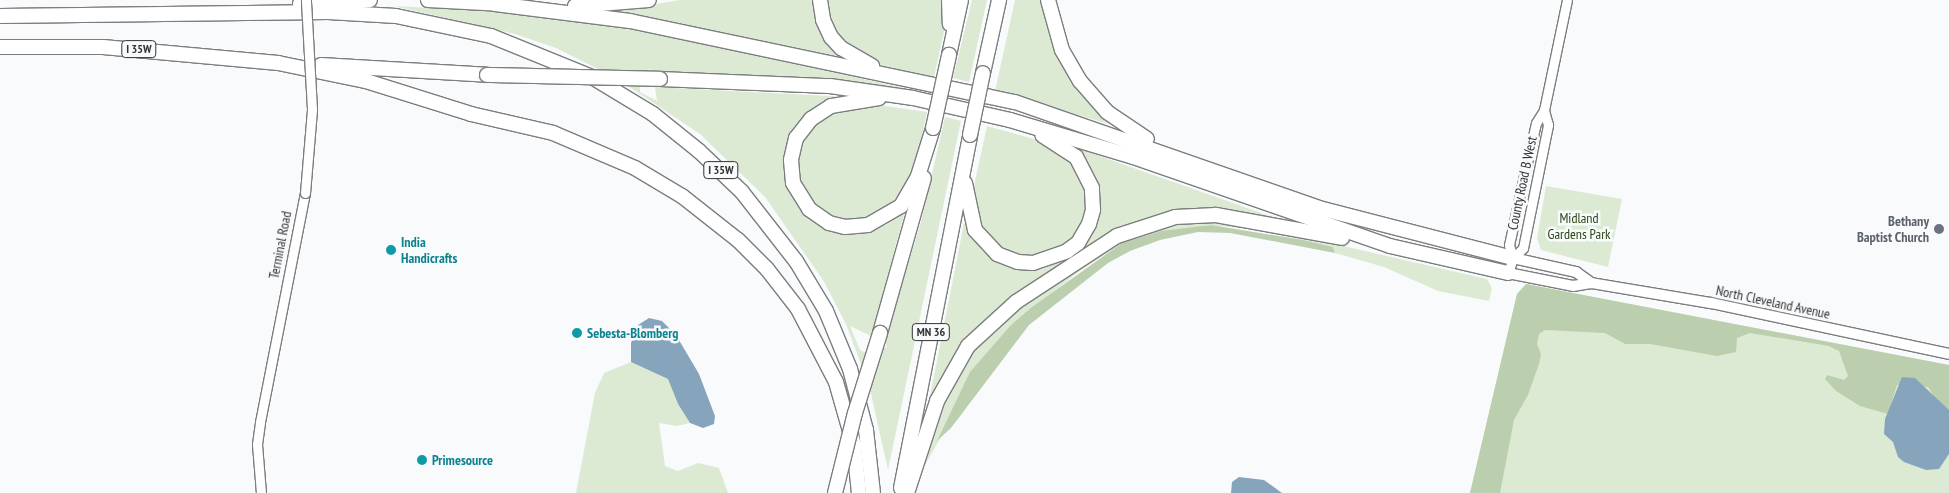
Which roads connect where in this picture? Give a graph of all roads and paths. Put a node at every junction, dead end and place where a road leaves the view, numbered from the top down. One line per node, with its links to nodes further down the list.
1 (306, 0): 29 (street, Terminal Road, bridge)
2 (370, 0): 12 (highway)
3 (428, 0): 11 (highway)
4 (649, 0): 11 (highway)
5 (820, 0): 17 (highway)
6 (949, 0): 15 (highway)
7 (961, 0): 15 (highway)
8 (999, 0): 23 (highway, MN 36, bridge)
9 (1048, 0): 22 (highway)
10 (1567, 0): 19 (street, County Road B West)
11 (495, 4): 17 (highway)
12 (144, 13): 13 (highway, I 35W); 32 (highway, I 35W)
13 (0, 16)
14 (0, 47): 16 (highway, I 35W)
15 (949, 56): 21 (highway, bridge)
16 (278, 63): 18 (highway, bridge); 31 (highway, I 35W)
17 (920, 82): 22 (highway)
18 (913, 98): 20 (highway); 21 (highway)
19 (1544, 110): 25 (street, County Road B West); 25 (street, County Road B West)
20 (1010, 120): 23 (highway); 24 (highway)
21 (933, 128): 30 (highway, bridge)
22 (1177, 157): 25 (highway)
23 (963, 170): 33 (highway, MN 36)
24 (1390, 246): 26 (highway); 34 (highway)
25 (1513, 258): 26 (street, County Road B West); 27 (main road, North Cleveland Avenue)
26 (1508, 273): 27 (main road, North Cleveland Avenue)
27 (1591, 283): 28 (main road, North Cleveland Avenue)
28 (1949, 354)
29 (260, 493)
30 (835, 493)
31 (859, 493)
32 (873, 493)
33 (900, 493)
34 (907, 493)

